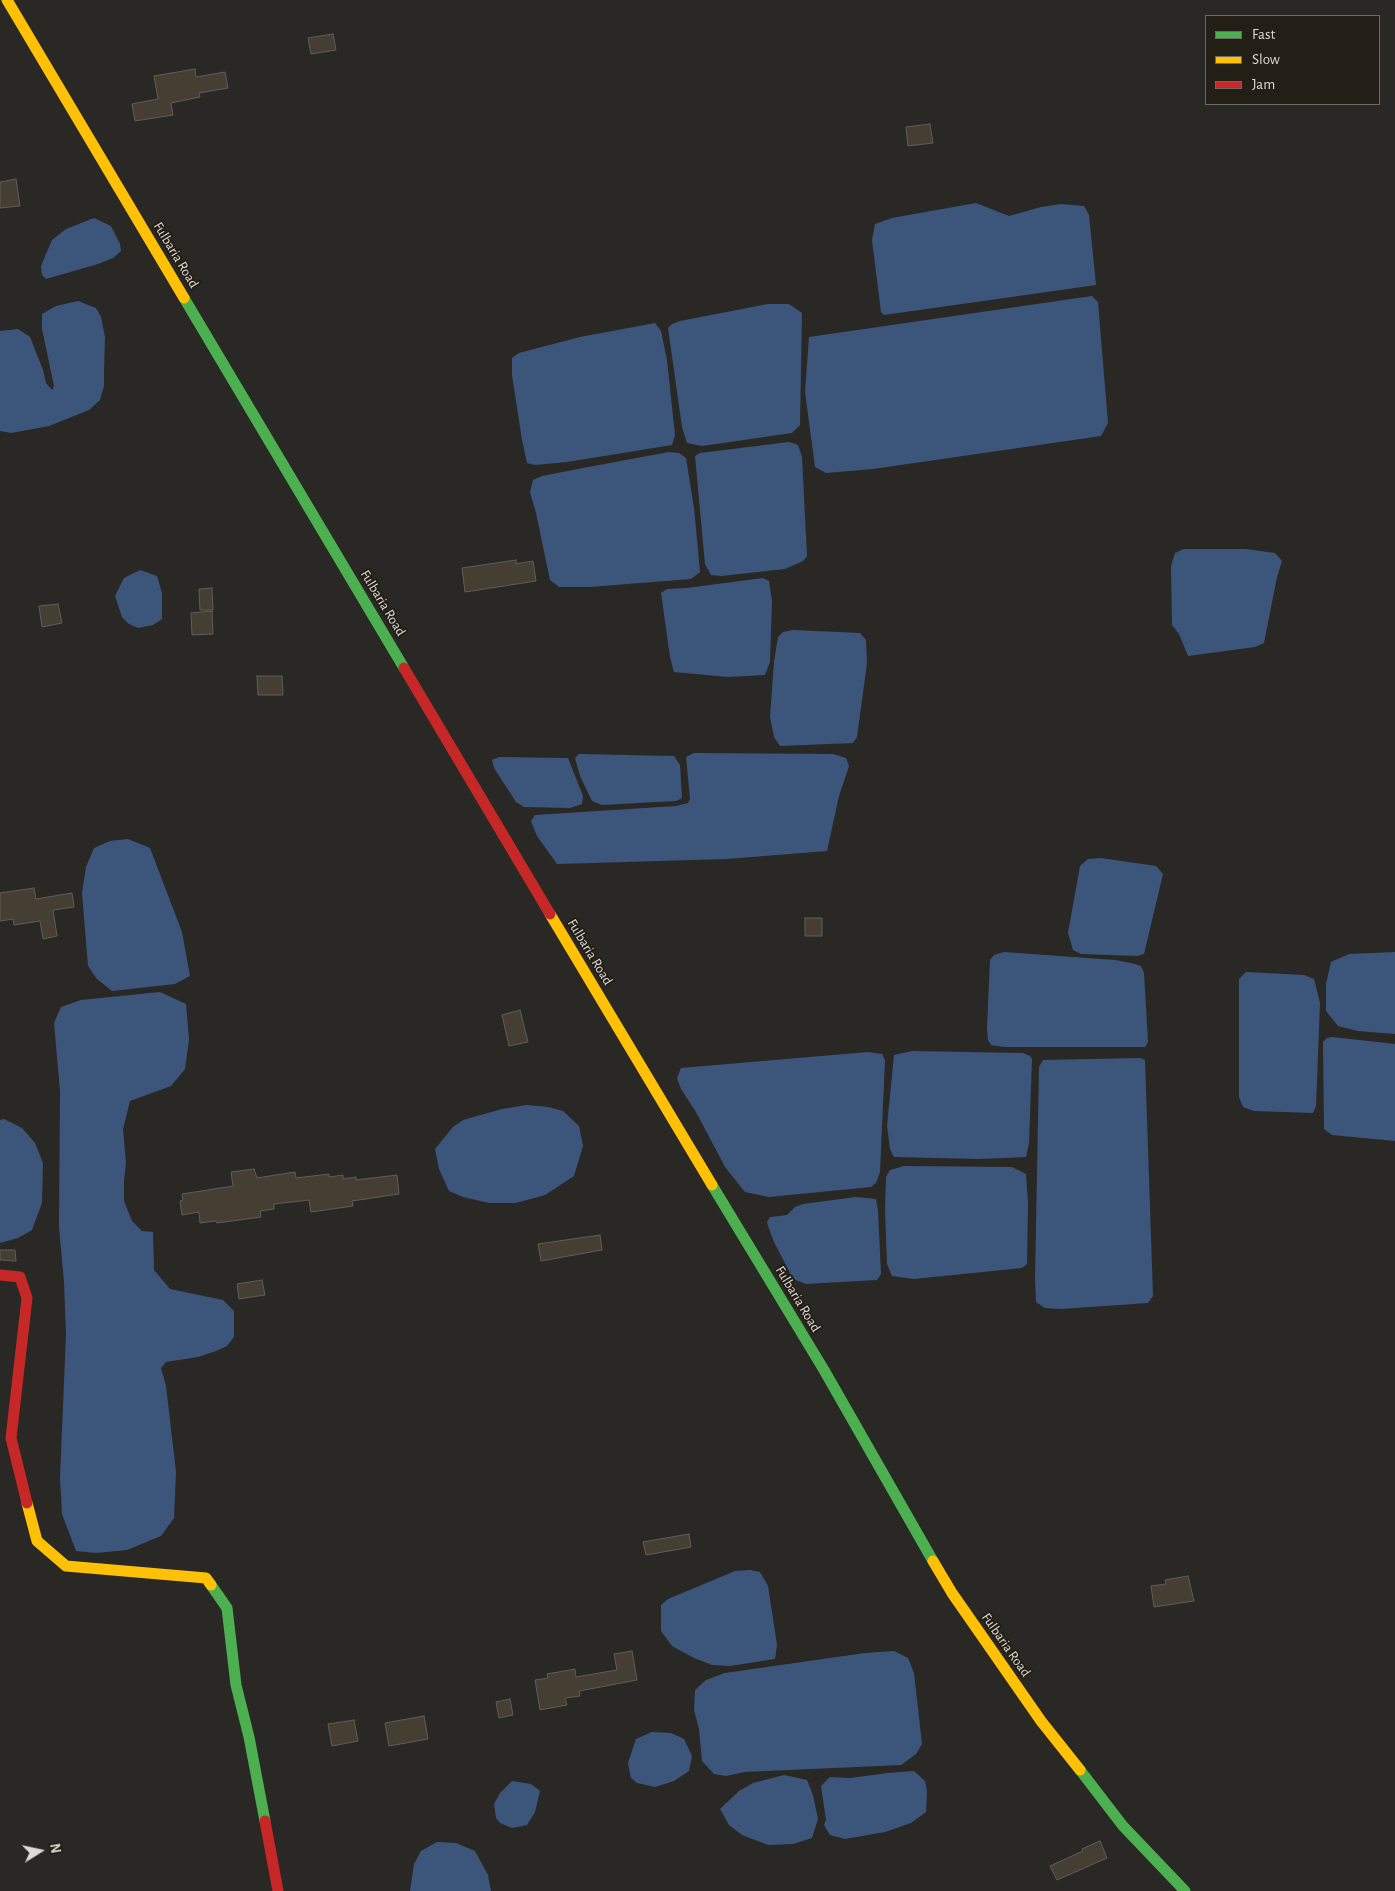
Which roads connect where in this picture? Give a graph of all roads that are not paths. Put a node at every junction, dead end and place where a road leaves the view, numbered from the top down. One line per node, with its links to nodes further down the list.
1 (8, 0): 4 (main road, Fulbaria Road)
2 (0, 1275): 3 (main road)
3 (278, 1891)
4 (1185, 1891)

